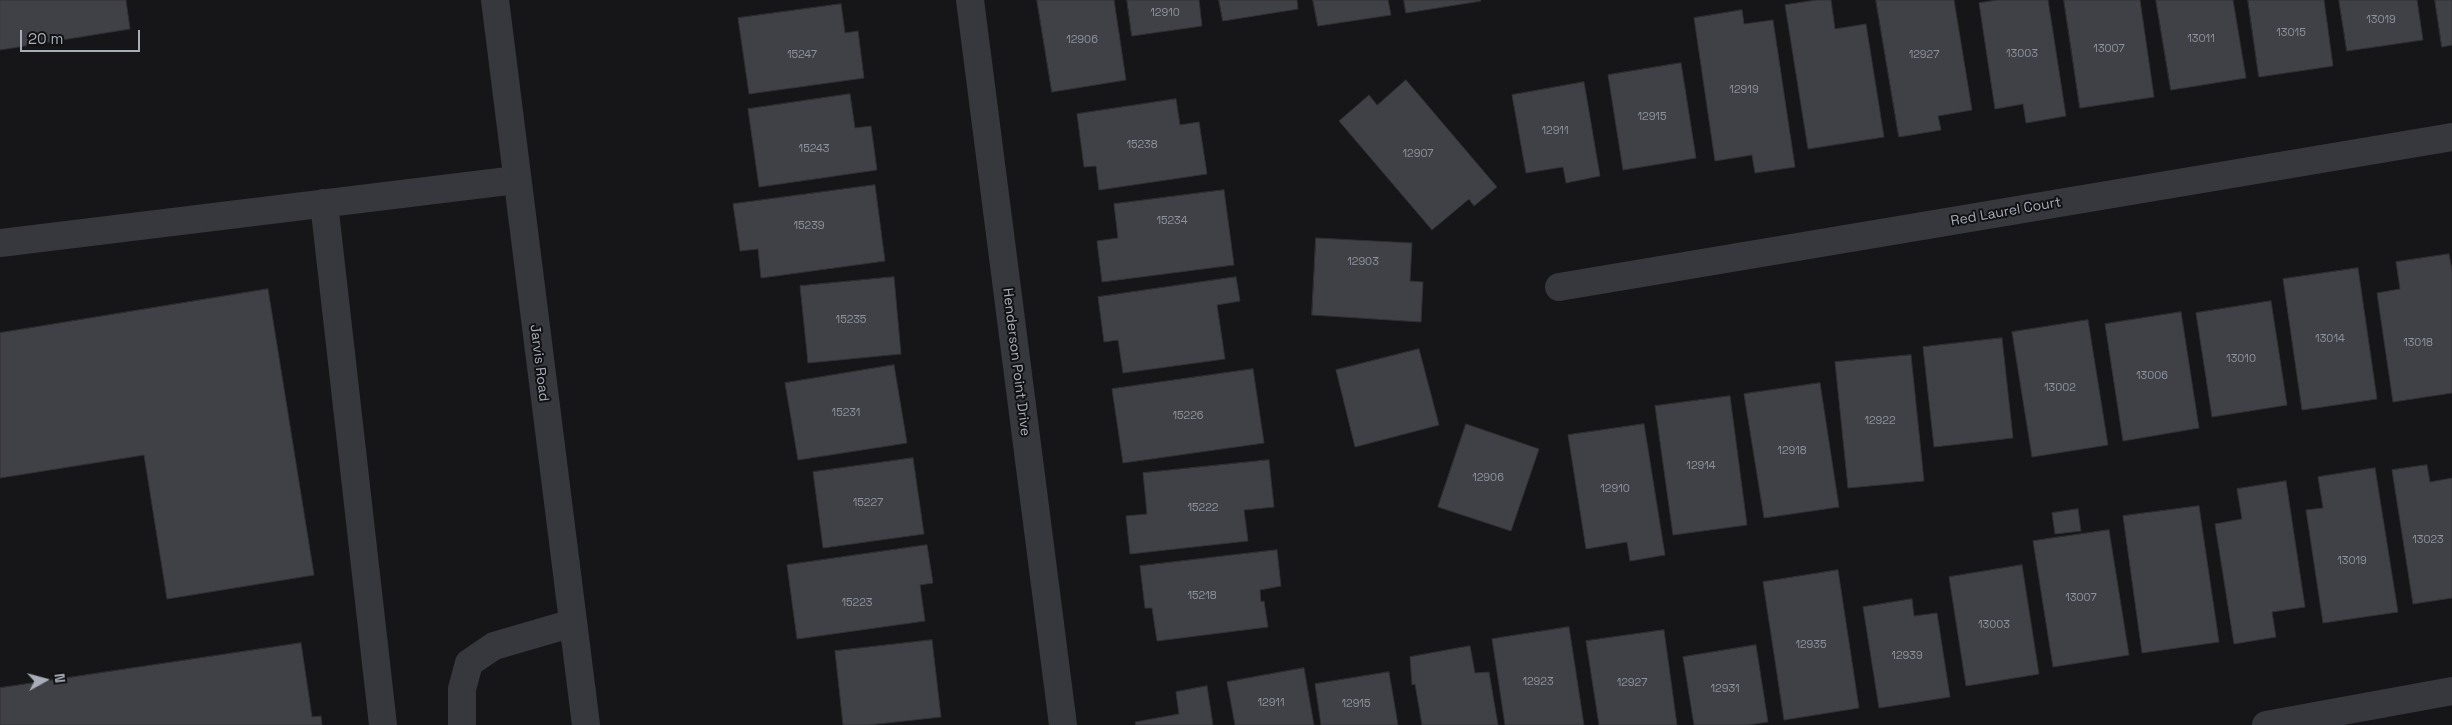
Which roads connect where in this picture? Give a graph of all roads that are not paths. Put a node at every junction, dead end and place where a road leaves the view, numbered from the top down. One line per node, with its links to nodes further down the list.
1 (495, 0): 4 (street, Jarvis Road)
2 (970, 0): 13 (street, Henderson Point Drive)
3 (2452, 137): 7 (street, Red Laurel Court)
4 (516, 180): 5 (street); 8 (street, Jarvis Road)
5 (324, 203): 6 (street); 10 (street)
6 (0, 243)
7 (1559, 287)
8 (573, 623): 11 (street); 12 (street, Jarvis Road)
9 (2452, 692): 14 (street)
10 (383, 725)
11 (462, 725)
12 (586, 725)
13 (1063, 725)
14 (2266, 725)

